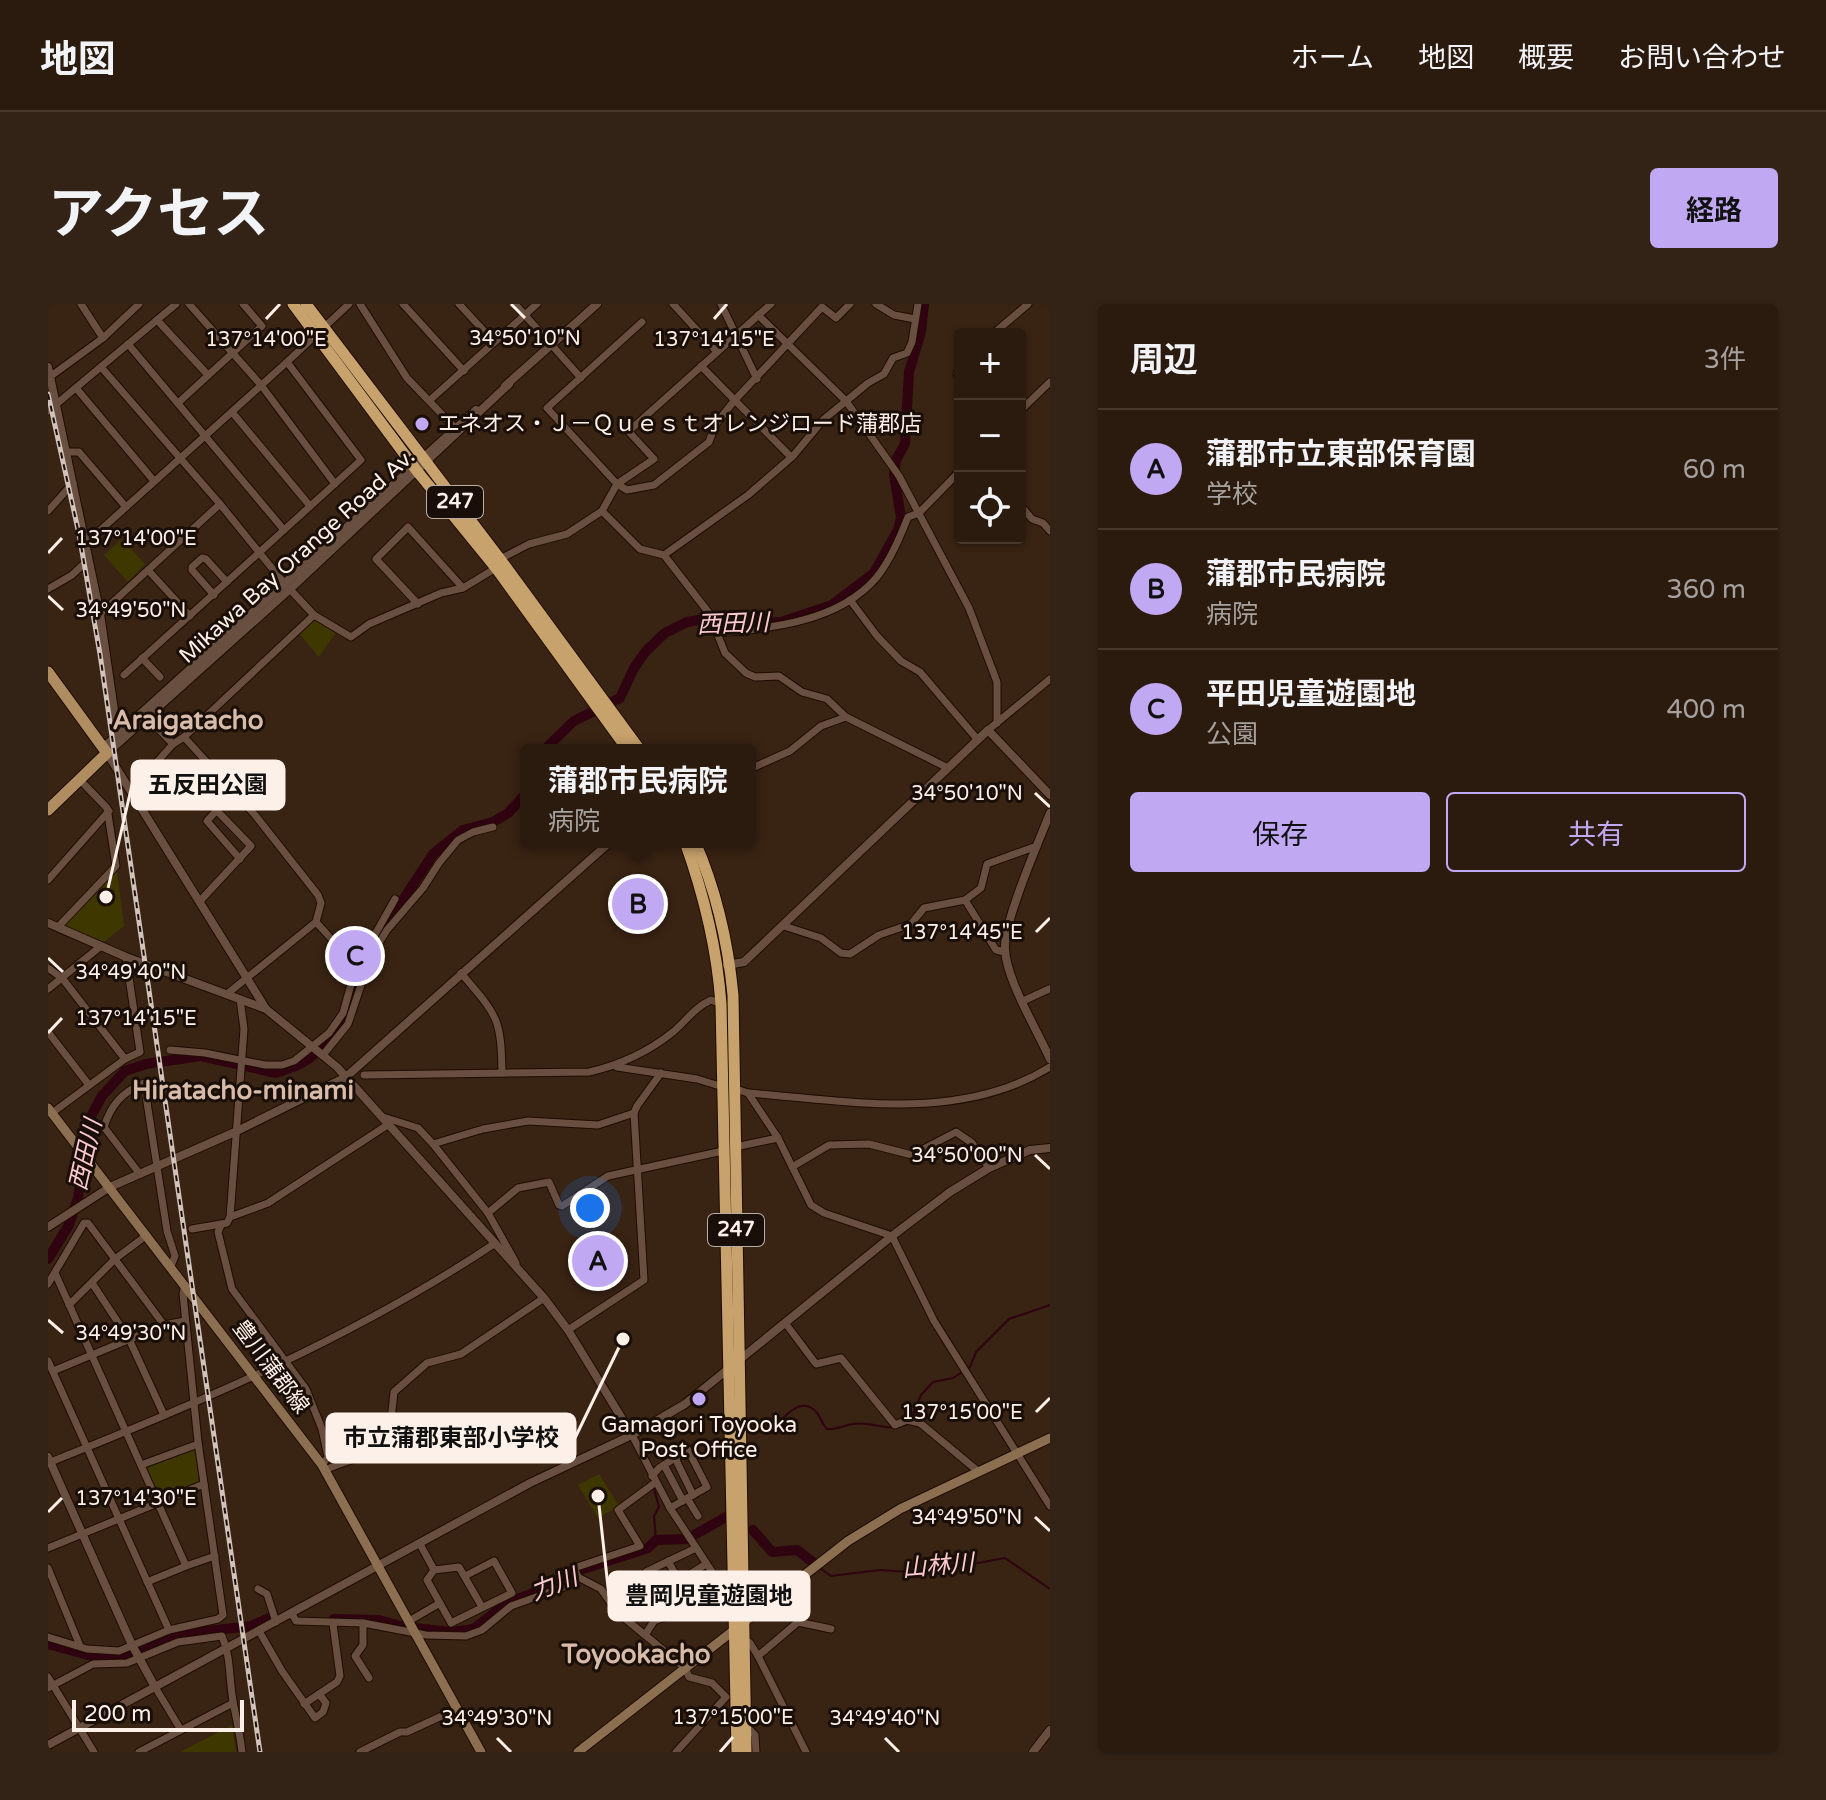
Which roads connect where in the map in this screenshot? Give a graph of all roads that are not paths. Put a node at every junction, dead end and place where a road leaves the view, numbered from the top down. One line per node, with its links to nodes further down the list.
1 (81, 304): 30 (street)
2 (139, 304): 30 (street)
3 (176, 304): 25 (street)
4 (189, 304): 36 (street)
5 (243, 304): 36 (street)
6 (293, 304): 28 (highway, 247)
7 (306, 304): 28 (highway, 247)
8 (349, 304): 28 (street)
9 (360, 304): 49 (street)
10 (403, 304): 41 (street)
11 (459, 304): 31 (street)
12 (515, 304): 22 (street)
13 (537, 304): 22 (street)
14 (597, 304): 34 (street, Mikawa Bay Orange Road Av.)
15 (673, 304): 35 (street)
16 (721, 304): 29 (street)
17 (771, 304): 23 (street)
18 (850, 304): 33 (street)
19 (876, 304): 24 (street)
20 (918, 304): 24 (street)
21 (1028, 304): 27 (street)
22 (525, 315): 31 (street); 34 (street)
23 (758, 315): 29 (street); 33 (street)
24 (915, 319): 51 (street)
25 (157, 320): 32 (street); 42 (street)
26 (642, 322): 43 (street)
27 (1000, 328)
28 (319, 330): 37 (street); 62 (highway, 247)
29 (736, 335): 35 (street); 44 (street)
30 (103, 338): 40 (street)
31 (494, 342): 41 (street)
32 (128, 344): 39 (street); 52 (street)
33 (788, 345): 44 (street); 51 (street)
34 (551, 346): 43 (street); 46 (street, Mikawa Bay Orange Road Av.)
35 (717, 352): 38 (street)
36 (233, 353): 42 (street); 47 (street)
37 (287, 362): 47 (street); 66 (street)
38 (701, 366): 50 (street); 67 (street)
39 (101, 367): 48 (street); 61 (street)
40 (49, 371): 53 (street)
41 (464, 371): 49 (street)
42 (208, 375): 52 (street)
43 (581, 378): 67 (street)
44 (757, 379): 50 (street)
45 (1050, 382): 54 (street)
46 (509, 384): 57 (street, Mikawa Bay Orange Road Av.); 62 (street, Mikawa Bay Orange Road Av.)
47 (261, 385): 56 (street); 66 (street)
48 (76, 388): 53 (street); 64 (street)
49 (430, 400): 57 (street)
50 (734, 401): 60 (street); 67 (street)
51 (846, 401): 60 (street); 74 (street)
52 (178, 403): 58 (street)
53 (58, 404): 55 (street); 59 (street)
54 (1026, 405)
55 (48, 411)
56 (232, 412): 58 (street); 69 (street)
57 (455, 428): 62 (street, Mikawa Bay Orange Road Av.)
58 (205, 435): 61 (street); 75 (street)
59 (67, 452): 65 (street); 70 (street)
60 (791, 457): 79 (street)
61 (178, 459): 64 (street); 68 (street)
62 (419, 465): 81 (highway, 247); 84 (street, Mikawa Bay Orange Road Av.)
63 (959, 472): 74 (street)
64 (154, 481): 70 (street)
65 (74, 483): 71 (street); 77 (street)
66 (335, 484): 69 (street)
67 (617, 484): 72 (street)
68 (220, 504): 78 (street); 82 (street)
69 (310, 506): 75 (street)
70 (126, 507): 77 (street)
71 (48, 511)
72 (602, 511): 79 (street); 81 (street)
73 (1026, 512): 76 (street)
74 (919, 513): 88 (street); 102 (street)
75 (284, 530): 78 (street)
76 (1050, 531)
77 (85, 544): 80 (street)
78 (259, 554): 83 (street); 84 (street)
79 (664, 555): 93 (street)
80 (88, 560): 86 (street); 90 (street)
81 (498, 564): 85 (street); 99 (highway, 247)
82 (148, 570): 90 (street); 92 (street)
83 (227, 582): 87 (street); 87 (street)
84 (287, 586): 91 (street); 100 (street, Mikawa Bay Orange Road Av.); 104 (street, Mikawa Bay Orange Road Av.)
85 (463, 588): 89 (street); 89 (street)
86 (48, 589)
87 (214, 595): 92 (street)
88 (850, 600): 93 (street); 106 (street)
89 (418, 604): 91 (street)
90 (100, 614): 104 (street)
91 (314, 615): 105 (street)
92 (190, 616): 94 (street)
93 (717, 633): 101 (street)
94 (142, 658): 96 (street); 97 (street)
95 (48, 672): 110 (main road)
96 (124, 675)
97 (160, 677)
98 (1050, 679): 102 (street)
99 (609, 716): 108 (highway, 247); 109 (highway, 247)
100 (147, 717): 107 (street); 110 (street, Mikawa Bay Orange Road Av.)
101 (846, 717): 111 (street); 112 (street)
102 (997, 723): 103 (street)
103 (988, 730): 106 (street); 116 (street)
104 (120, 731): 110 (street, Mikawa Bay Orange Road Av.)
105 (184, 737): 107 (street); 132 (street)
106 (978, 740): 112 (street)
107 (173, 744): 115 (street)
108 (625, 744)
109 (635, 744)
110 (105, 750): 113 (main road); 115 (street); 117 (main road)
111 (756, 766)
112 (948, 768): 134 (street)
113 (80, 780): 118 (main road); 120 (street)
114 (196, 789): 119 (street)
115 (132, 790): 131 (street)
116 (1050, 795)
117 (48, 800)
118 (48, 810)
119 (217, 810): 127 (street); 127 (street)
120 (109, 811): 128 (street); 135 (street)
121 (1050, 813): 123 (street)
122 (493, 827): 155 (street)
123 (1037, 846): 130 (street); 137 (street)
124 (603, 848): 142 (street)
125 (687, 848): 139 (highway, 247)
126 (698, 848): 139 (highway, 247)
127 (240, 859): 131 (street)
128 (48, 880)
129 (395, 899): 140 (street)
130 (965, 900): 134 (street); 137 (street)
131 (200, 901): 144 (street)
132 (316, 922): 140 (street); 144 (street)
133 (48, 923): 135 (street)
134 (784, 926): 139 (street)
135 (58, 927): 136 (street)
136 (101, 946): 138 (street); 143 (street)
137 (1005, 952): 149 (street)
138 (126, 957): 147 (street); 156 (street)
139 (724, 966): 150 (highway, 247); 167 (highway, 247)
140 (357, 967): 153 (street)
141 (48, 968): 143 (street)
142 (461, 973): 161 (street); 164 (street)
143 (62, 978): 146 (street); 156 (street)
144 (247, 978): 147 (street); 151 (street)
145 (1050, 988): 149 (street)
146 (48, 989)
147 (227, 994): 148 (street)
148 (240, 999): 151 (street); 158 (street)
149 (1023, 1001): 157 (street)
150 (721, 1004): 159 (street); 166 (highway, 247)
151 (266, 1009): 153 (street)
152 (48, 1032): 165 (street)
153 (314, 1047): 155 (street); 158 (street)
154 (170, 1050): 158 (street)
155 (323, 1055): 164 (street)
156 (125, 1059): 165 (street)
157 (1050, 1059)
158 (241, 1060): 171 (street)
159 (614, 1066): 161 (street); 162 (street)
160 (1050, 1067): 167 (street)
161 (502, 1073): 163 (street)
162 (661, 1073): 166 (street); 169 (street)
163 (364, 1075)
164 (346, 1077): 170 (street); 171 (street)
165 (89, 1085): 168 (street)
166 (723, 1087): 175 (highway, 247)
167 (742, 1091): 172 (street); 175 (highway, 247)
168 (50, 1110): 181 (main road, 豊川蒲郡線)
169 (634, 1113): 173 (street); 179 (street)
170 (386, 1120): 173 (street); 183 (street); 189 (street)
171 (235, 1132): 176 (street); 183 (street)
172 (778, 1138): 175 (street); 177 (street)
173 (433, 1144): 182 (street)
174 (1050, 1148): 178 (street)
175 (729, 1149): 179 (street); 207 (highway, 247)
176 (158, 1165): 180 (street); 180 (street); 191 (street)
177 (792, 1167): 178 (street); 188 (street)
178 (989, 1168): 188 (street)
179 (637, 1169): 182 (street); 202 (street)
180 (139, 1173): 181 (street)
181 (110, 1187): 184 (street); 187 (main road, 豊川蒲郡線)
182 (488, 1213): 192 (street)
183 (230, 1217): 185 (street)
184 (52, 1224)
185 (221, 1225): 186 (street); 205 (street)
186 (192, 1229)
187 (147, 1235): 190 (street); 191 (main road, 豊川蒲郡線)
188 (892, 1236): 200 (street); 217 (street)
189 (494, 1244): 192 (street); 205 (street)
190 (115, 1259): 193 (street); 194 (street); 201 (street)
191 (171, 1266): 196 (main road, 豊川蒲郡線)
192 (519, 1269): 197 (street)
193 (55, 1273): 195 (street); 198 (street)
194 (92, 1283): 198 (street); 203 (street)
195 (48, 1284)
196 (185, 1285): 199 (street); 209 (main road, 豊川蒲郡線)
197 (544, 1298): 202 (street); 222 (street)
198 (69, 1305): 204 (street)
199 (185, 1321): 201 (street); 210 (street)
200 (786, 1324): 207 (street); 223 (street)
201 (164, 1325): 203 (street)
202 (568, 1330): 213 (street)
203 (129, 1339): 204 (street); 211 (street)
204 (91, 1354): 208 (street); 212 (street)
205 (285, 1359): 209 (street); 222 (street)
206 (48, 1361): 208 (street)
207 (734, 1364): 213 (street); 247 (highway, 247); 259 (highway, 247)
208 (53, 1371): 216 (street)
209 (256, 1377): 210 (street); 222 (main road, 豊川蒲郡線)
210 (194, 1403): 211 (street); 215 (street)
211 (164, 1415): 212 (street)
212 (125, 1430): 216 (street); 220 (street)
213 (632, 1435): 224 (street); 234 (street)
214 (1050, 1438): 217 (main road)
215 (198, 1444): 220 (street); 225 (street)
216 (86, 1448): 219 (street); 231 (street)
217 (1017, 1455): 223 (main road); 228 (street)
218 (675, 1458): 221 (street); 226 (street); 226 (street)
219 (49, 1461): 232 (street)
220 (141, 1465): 227 (street)
221 (664, 1465): 224 (street); 226 (street)
222 (324, 1467): 240 (main road, 豊川蒲郡線)
223 (979, 1472): 259 (main road)
224 (652, 1478): 229 (street); 243 (street)
225 (204, 1484): 227 (street); 236 (street)
226 (688, 1498): 229 (street); 230 (street)
227 (158, 1503): 231 (street); 239 (street)
228 (1050, 1506)
229 (670, 1508): 233 (street)
230 (698, 1516)
231 (119, 1520): 232 (street); 245 (street)
232 (82, 1534): 235 (street); 262 (street)
233 (691, 1541): 237 (street); 238 (street)
234 (420, 1544): 240 (street); 242 (street)
235 (48, 1548)
236 (215, 1556): 239 (street); 257 (street)
237 (668, 1561): 238 (street); 250 (street)
238 (706, 1564): 247 (street)
239 (186, 1566): 245 (street)
240 (380, 1566): 251 (street); 255 (main road, 豊川蒲郡線)
241 (48, 1568): 263 (street)
242 (434, 1570): 244 (street); 248 (street)
243 (577, 1574): 250 (street); 255 (street)
244 (465, 1576): 249 (street); 249 (street)
245 (147, 1582): 257 (street)
246 (258, 1589): 252 (street)
247 (728, 1592): 259 (highway, 247); 260 (street)
248 (440, 1603): 249 (street); 255 (street)
249 (482, 1607)
250 (617, 1612): 260 (street)
251 (292, 1614): 252 (street); 254 (street)
252 (276, 1622): 258 (street)
253 (363, 1623): 254 (street); 255 (street); 269 (street)
254 (333, 1624): 272 (street)
255 (413, 1627): 275 (main road, 豊川蒲郡線)
256 (831, 1629): 266 (street)
257 (169, 1630): 262 (street)
258 (259, 1631): 264 (street); 274 (street)
259 (741, 1631): 266 (street); 267 (highway, 247); 268 (main road); 289 (highway, 247)
260 (645, 1635): 268 (street)
261 (48, 1637): 263 (street)
262 (132, 1645): 263 (street); 265 (street)
263 (80, 1646)
264 (227, 1649): 265 (street); 271 (street); 273 (street)
265 (138, 1657): 270 (street); 271 (street)
266 (760, 1660): 267 (street); 292 (street)
267 (745, 1667): 276 (highway, 247)
268 (685, 1668): 287 (main road); 288 (street)
269 (369, 1678)
270 (49, 1683): 277 (street)
271 (155, 1687): 277 (street); 278 (street)
272 (319, 1694): 274 (street); 274 (street)
273 (233, 1703): 278 (street); 284 (street)
274 (304, 1704)
275 (457, 1709): 285 (street); 286 (main road, 豊川蒲郡線)
276 (746, 1725): 290 (highway, 247); 291 (street)
277 (79, 1728): 281 (street); 283 (street)
278 (181, 1730): 282 (street)
279 (1050, 1730): 280 (street)
280 (1046, 1742): 293 (street)
281 (48, 1745)
282 (142, 1751)
283 (94, 1752)
284 (242, 1752)
285 (360, 1752)
286 (481, 1752)
287 (578, 1752)
288 (676, 1752)
289 (737, 1752)
290 (746, 1752)
291 (756, 1752)
292 (806, 1752)
293 (1033, 1752)

